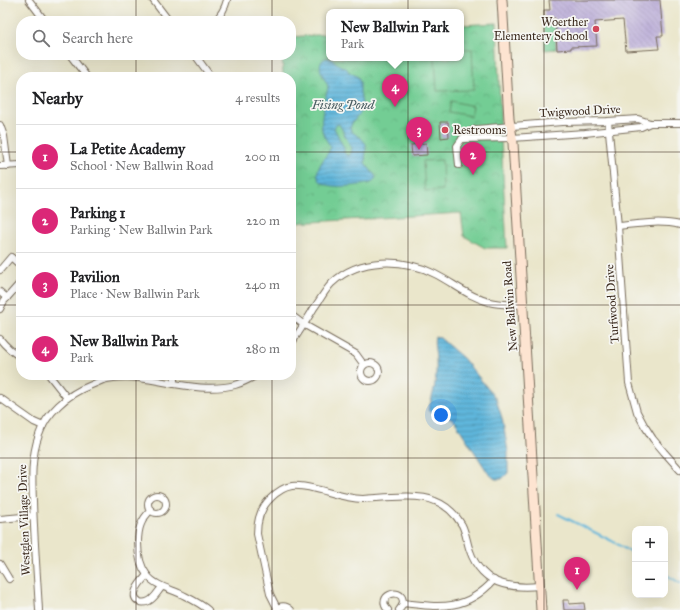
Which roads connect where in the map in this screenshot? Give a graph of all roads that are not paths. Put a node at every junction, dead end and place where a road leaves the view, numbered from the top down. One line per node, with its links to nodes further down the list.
1 (29, 0): 5 (street)
2 (153, 0): 6 (street)
3 (227, 0): 7 (street)
4 (502, 0): 16 (main road, New Ballwin Road)
5 (41, 16)
6 (165, 16)
7 (220, 16)
8 (74, 60): 10 (street)
9 (199, 60): 11 (street)
10 (83, 72)
11 (207, 72)
12 (608, 121): 13 (street, Twigwood Drive); 16 (street, Twigwood Drive); 17 (street, Turfwood Drive)
13 (650, 123): 14 (street, Twigwood Drive); 17 (street, Twigwood Drive)
14 (680, 123)
15 (0, 125): 23 (street)
16 (511, 125): 18 (main road, New Ballwin Road); 19 (street, Twigwood Drive)
17 (609, 130): 18 (street, Twigwood Drive); 25 (street, Turfwood Drive)
18 (512, 138): 19 (street, Twigwood Drive); 31 (main road, New Ballwin Road)
19 (462, 139): 21 (street)
20 (16, 165): 23 (street)
21 (459, 165)
22 (0, 166): 23 (street)
23 (8, 166)
24 (680, 225): 25 (street)
25 (618, 226): 48 (street, Turfwood Drive)
26 (16, 262): 27 (street)
27 (0, 270)
28 (16, 288): 30 (street)
29 (0, 292): 30 (street)
30 (7, 298): 32 (street)
31 (523, 305): 34 (street); 56 (main road, New Ballwin Road)
32 (0, 309)
33 (296, 319): 34 (street)
34 (303, 324): 35 (street); 38 (street)
35 (296, 336)
36 (0, 339): 37 (street)
37 (16, 354)
38 (364, 365)
39 (53, 380): 46 (street)
40 (103, 380): 46 (street, Westglen Village Drive)
41 (149, 380): 44 (street, Westglen Village Drive)
42 (174, 380): 44 (street)
43 (248, 380): 44 (street, Westglen Village Drive)
44 (174, 384)
45 (0, 398): 47 (street)
46 (67, 398): 47 (street, Westglen Village Drive)
47 (43, 426): 50 (street, Westglen Village Drive)
48 (680, 470)
49 (151, 510): 53 (street)
50 (33, 516): 51 (street); 60 (street, Westglen Village Drive)
51 (0, 519)
52 (0, 564): 54 (street)
53 (147, 576): 57 (street); 57 (street)
54 (9, 579)
55 (494, 580): 56 (street); 58 (street); 59 (street)
56 (539, 586): 65 (main road, New Ballwin Road)
57 (162, 587): 61 (street)
58 (403, 603): 63 (street); 64 (street)
59 (276, 609): 62 (street)
60 (39, 610)
61 (208, 610)
62 (291, 610)
63 (388, 610)
64 (399, 610)
65 (541, 610)

